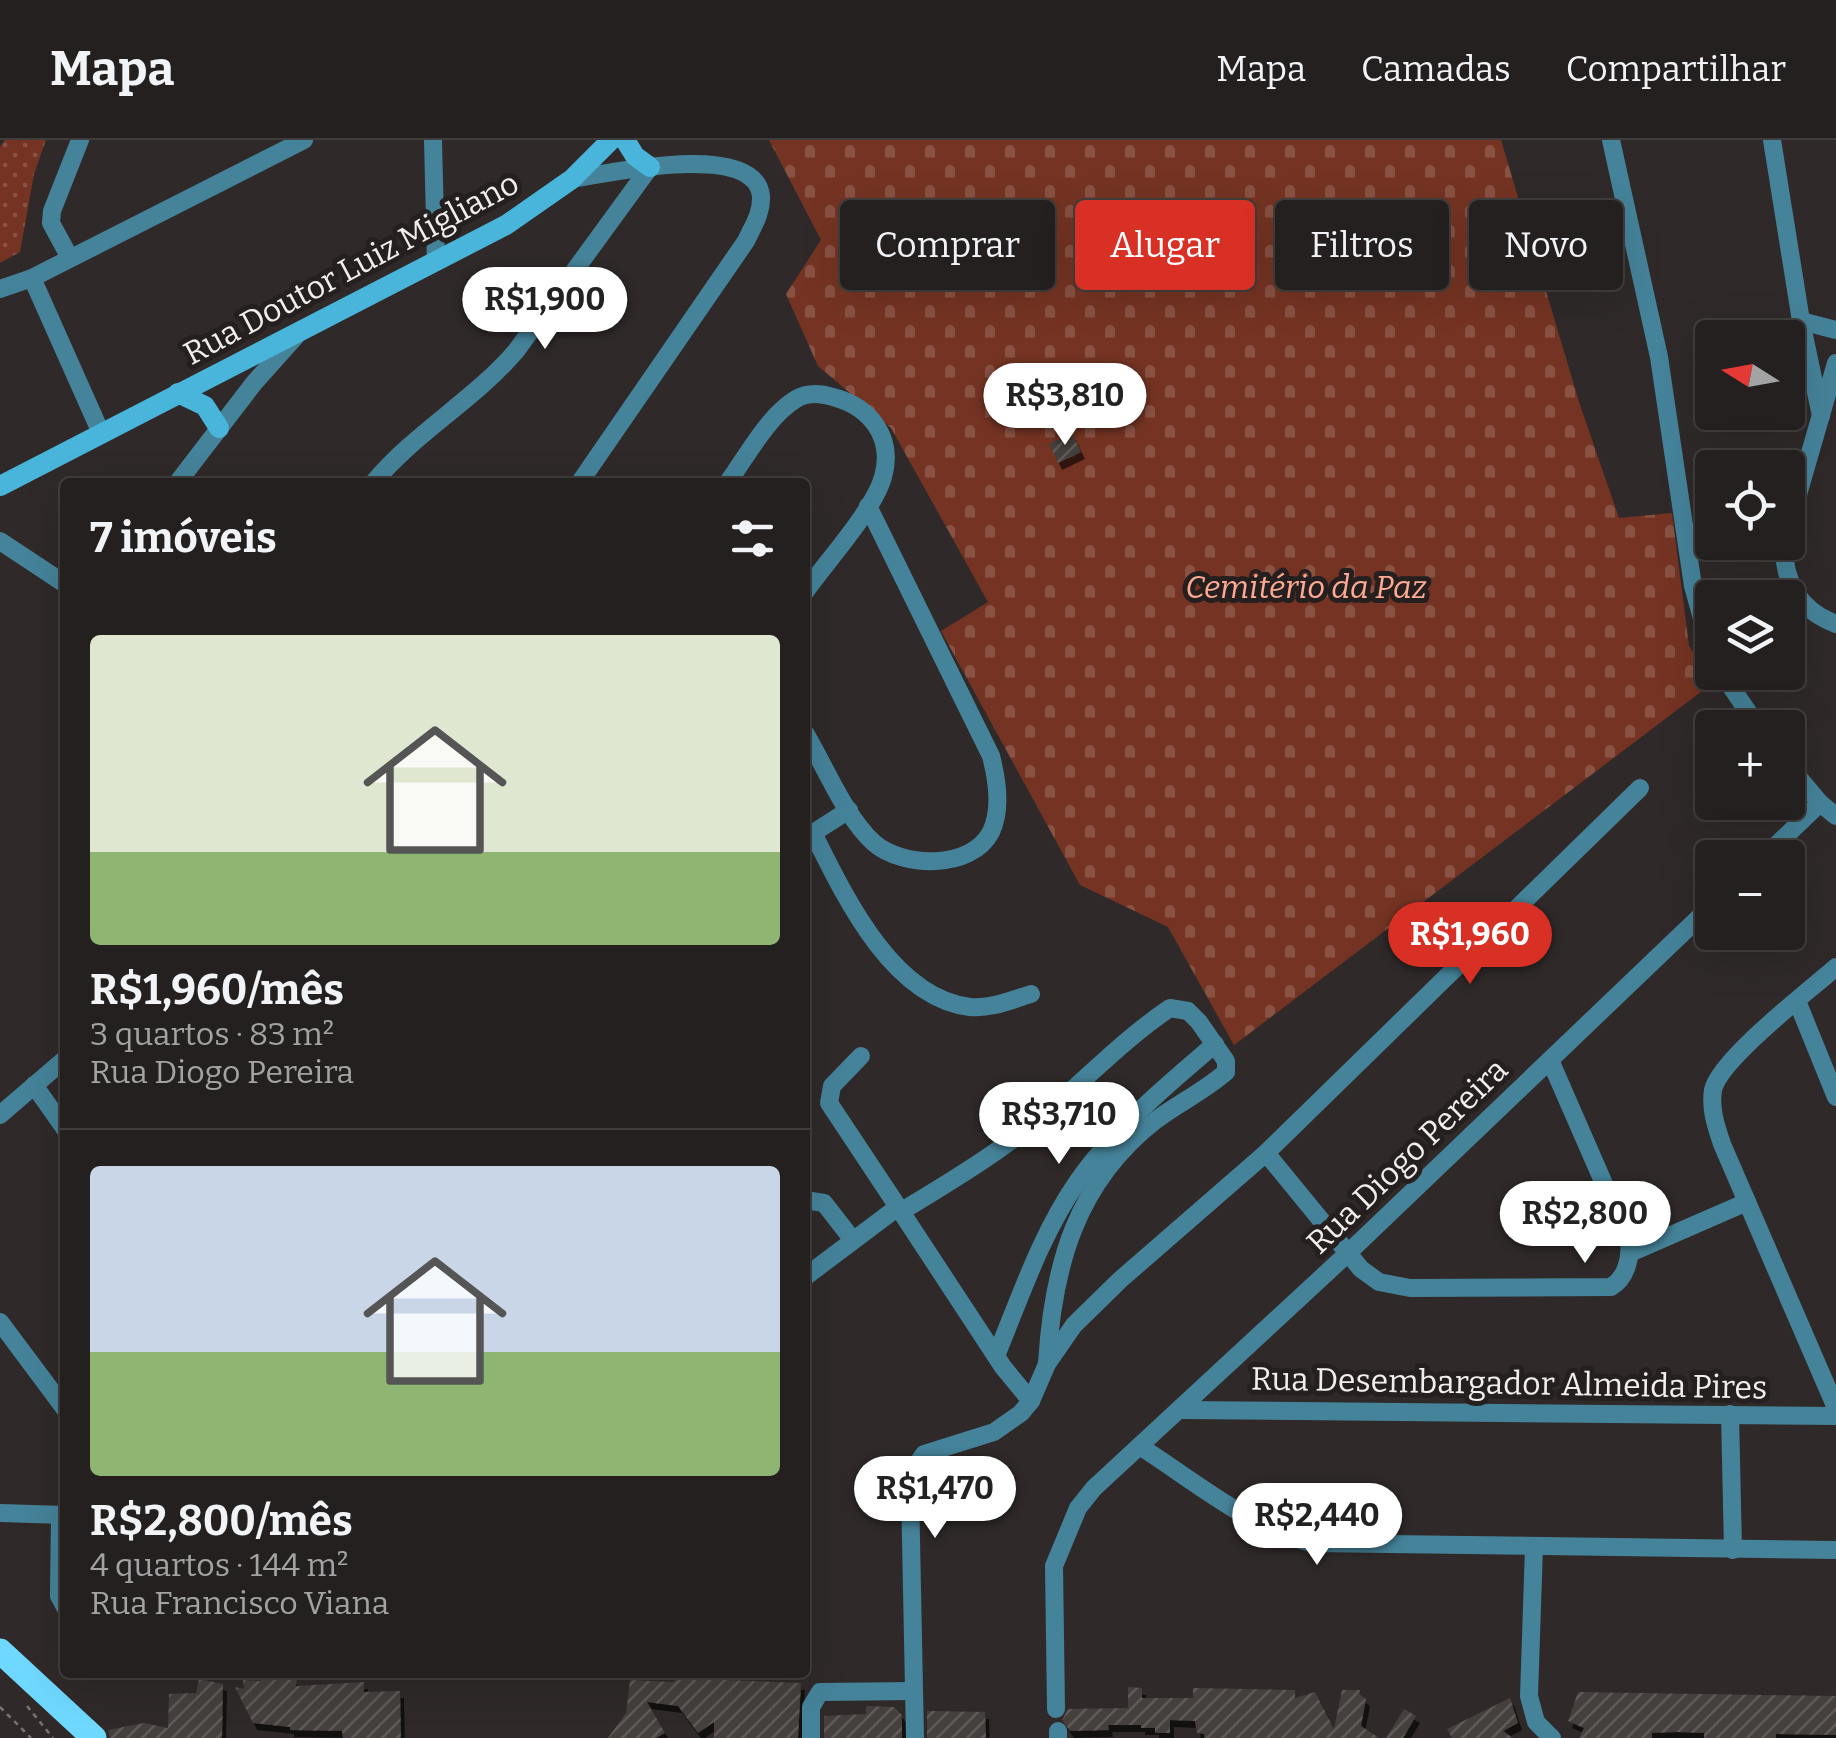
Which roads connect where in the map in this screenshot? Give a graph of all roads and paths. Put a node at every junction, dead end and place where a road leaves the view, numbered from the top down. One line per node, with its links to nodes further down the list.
1 (80, 140): 10 (street)
2 (304, 140): 10 (street)
3 (434, 140): 11 (street)
4 (611, 140): 9 (main road, Rua Doutor Luiz Migliano)
5 (625, 140): 8 (main road)
6 (1611, 140): 35 (street)
7 (1772, 140): 14 (street)
8 (650, 167): 9 (street); 26 (street); 27 (street)
9 (572, 179): 11 (main road, Rua Doutor Luiz Migliano)
10 (70, 258): 12 (street)
11 (436, 262): 17 (main road, Rua Doutor Luiz Migliano)
12 (32, 278): 13 (street); 23 (street)
13 (0, 289)
14 (1801, 320)
15 (1805, 322): 16 (street)
16 (1836, 330)
17 (296, 336): 20 (main road, Rua Doutor Luiz Migliano); 22 (street)
18 (1805, 340): 21 (street)
19 (1836, 363): 21 (street)
20 (178, 393): 22 (main road); 23 (main road, Rua Doutor Luiz Migliano)
21 (1821, 416): 24 (street)
22 (220, 428): 25 (street)
23 (101, 433): 29 (main road, Rua Doutor Luiz Migliano)
24 (1805, 471)
25 (181, 478)
26 (378, 478)
27 (583, 478)
28 (731, 478): 30 (street)
29 (0, 486)
30 (868, 506): 34 (street); 41 (street)
31 (0, 541): 33 (street)
32 (1785, 560): 36 (street)
33 (60, 581)
34 (810, 585)
35 (1695, 593)
36 (1836, 624)
37 (810, 741): 41 (street)
38 (1805, 785): 40 (street)
39 (1640, 788): 58 (street)
40 (1820, 803): 42 (street); 45 (street)
41 (849, 810): 43 (street)
42 (1836, 816)
43 (810, 835)
44 (810, 838): 48 (street)
45 (1781, 840)
46 (1695, 922): 52 (street, Rua Diogo Pereira)
47 (1836, 967): 49 (street)
48 (1030, 994)
49 (1797, 1002): 55 (street); 60 (street)
50 (1215, 1044): 61 (street); 67 (street); 68 (street)
51 (861, 1056): 61 (street)
52 (1550, 1060): 63 (street); 64 (street, Rua Diogo Pereira)
53 (60, 1063): 54 (street)
54 (34, 1086): 56 (street); 57 (street)
55 (1836, 1097)
56 (0, 1115)
57 (60, 1122)
58 (1266, 1153): 64 (street); 68 (street)
59 (810, 1201): 62 (street)
60 (1746, 1202): 63 (street); 71 (street)
61 (900, 1209): 62 (street); 67 (street)
62 (852, 1238): 65 (street)
63 (1630, 1253): 64 (street)
64 (1348, 1254): 72 (street, Rua Diogo Pereira)
65 (810, 1274)
66 (2, 1330): 70 (street)
67 (996, 1356): 69 (street)
68 (1047, 1364): 69 (street)
69 (1030, 1401): 84 (street)
70 (60, 1403)
71 (1836, 1408)
72 (1181, 1410): 73 (street, Rua Desembargador Almeida Pires); 75 (street, Rua Diogo Pereira)
73 (1730, 1414): 74 (street, Rua Desembargador Almeida Pires); 79 (street)
74 (1836, 1416)
75 (1141, 1448): 78 (street); 87 (street, Rua Diogo Pereira)
76 (0, 1513): 77 (street)
77 (60, 1515)
78 (1534, 1548): 79 (street); 94 (street)
79 (1733, 1550): 80 (street)
80 (1836, 1550)
81 (60, 1569): 82 (street)
82 (60, 1598)
83 (0, 1651): 88 (main road)
84 (914, 1691): 92 (street); 93 (street)
85 (27, 1706): 88 (path)
86 (0, 1707): 89 (path)
87 (1056, 1710)
88 (54, 1729): 90 (path); 91 (main road)
89 (32, 1738)
90 (41, 1738)
91 (94, 1738)
92 (811, 1738)
93 (916, 1738)
94 (1552, 1738)

